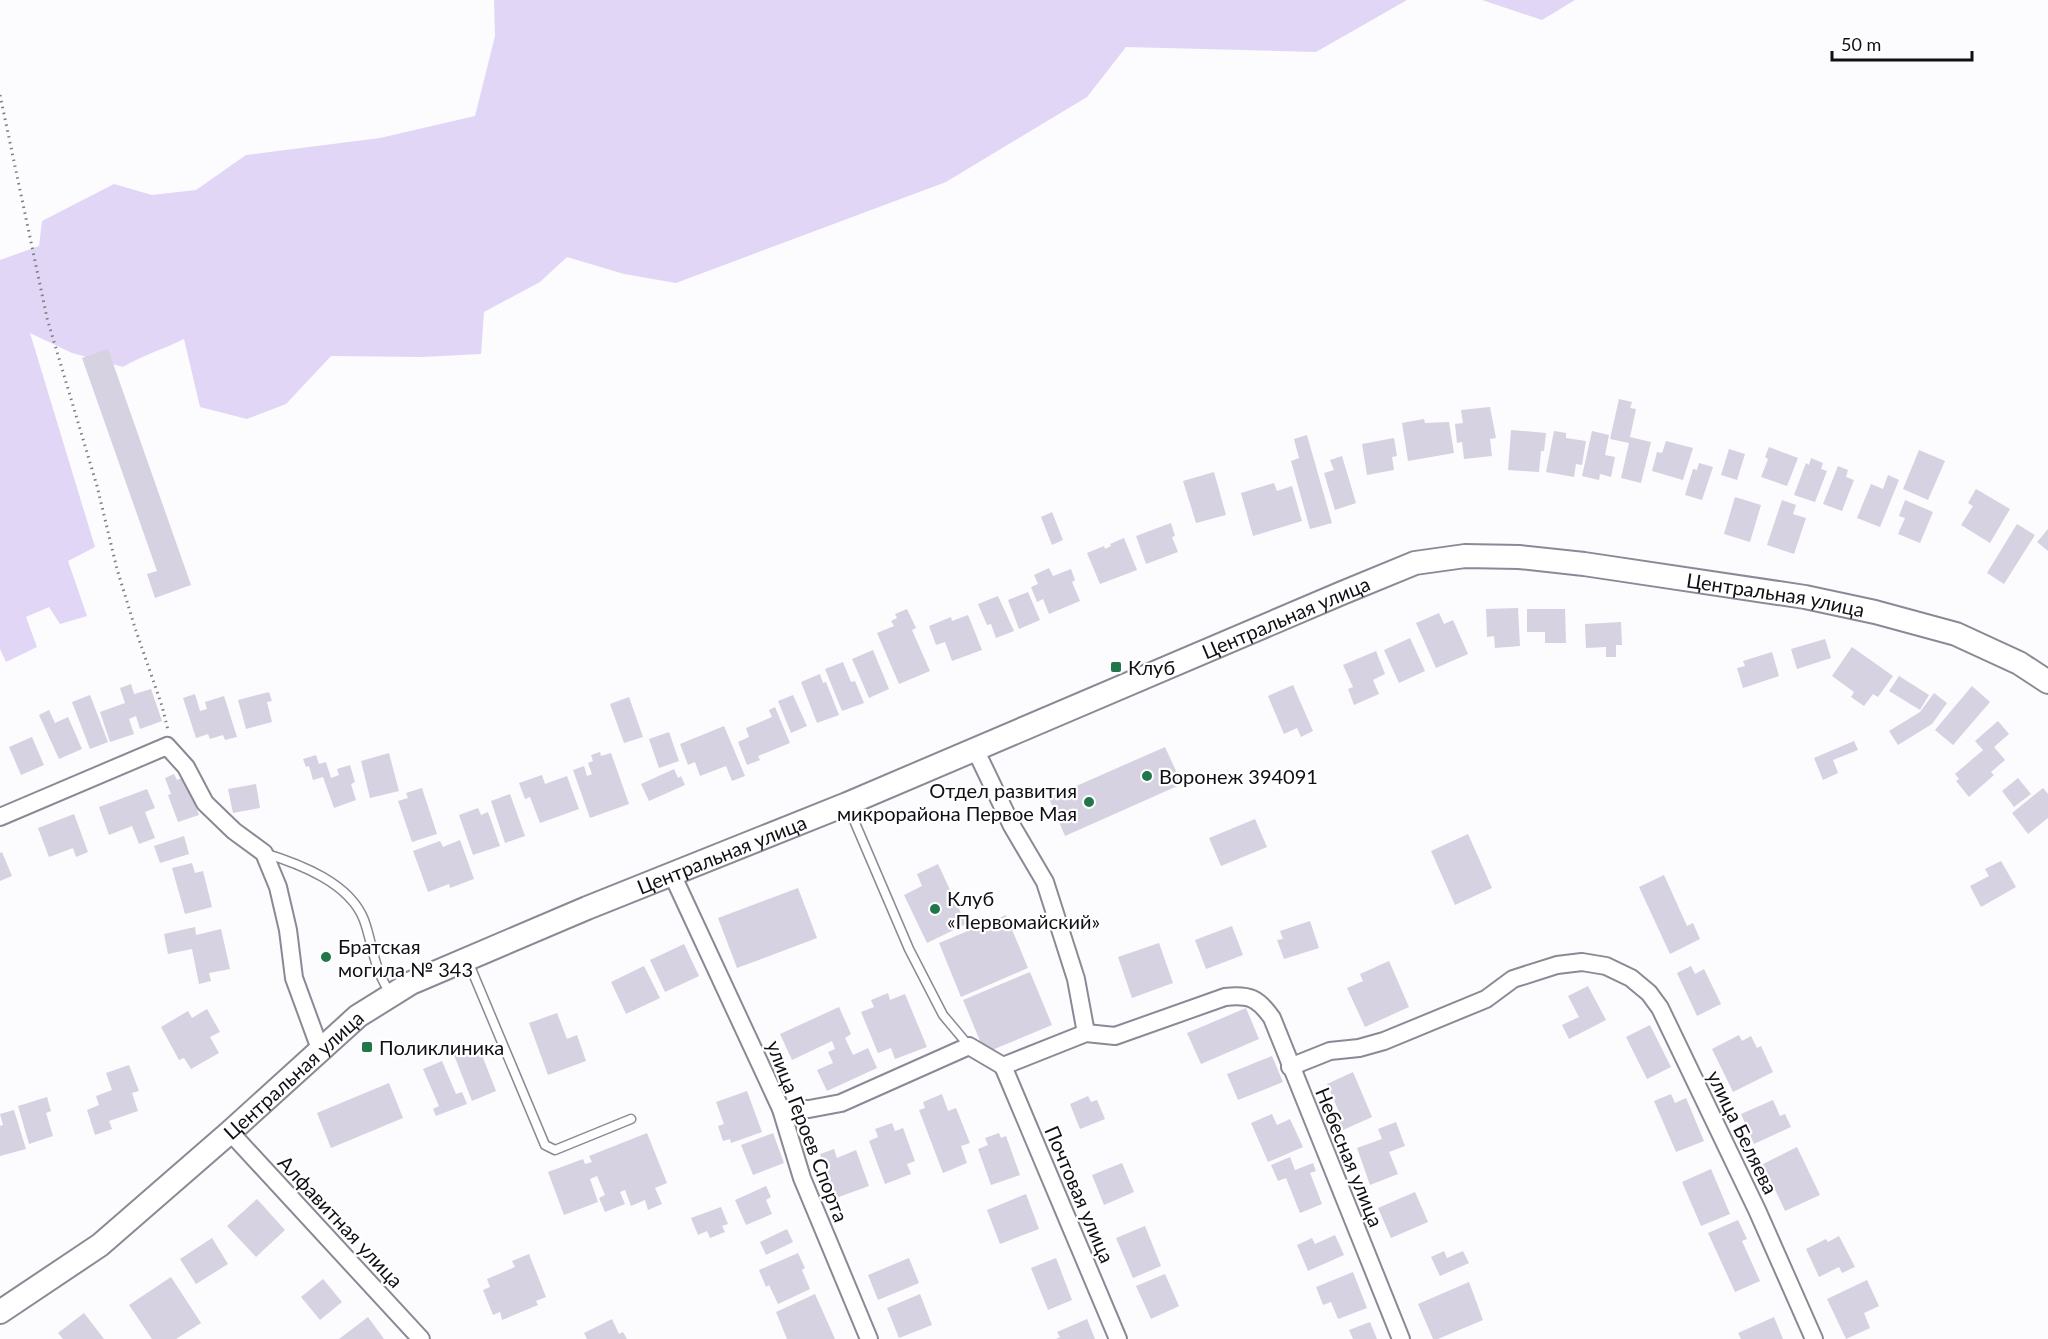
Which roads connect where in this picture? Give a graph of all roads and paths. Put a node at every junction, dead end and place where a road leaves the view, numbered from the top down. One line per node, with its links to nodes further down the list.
1 (0, 95): 3 (path)
2 (2048, 682): 4 (street, Центральная улица)
3 (167, 746): 6 (street); 7 (street)
4 (975, 749): 5 (street, Центральная улица); 11 (street)
5 (847, 804): 8 (street, Центральная улица); 12 (lane)
6 (0, 817)
7 (264, 853): 10 (lane); 13 (street)
8 (672, 874): 9 (street, Центральная улица); 16 (street, улица Героев Спорта)
9 (467, 958): 10 (street, Центральная улица); 17 (lane)
10 (390, 995): 13 (street, Центральная улица)
11 (1086, 1033): 14 (street); 15 (street, Небесная улица)
12 (969, 1046): 14 (street); 16 (street)
13 (320, 1049): 18 (street, Центральная улица)
14 (1003, 1066): 22 (street, Почтовая улица)
15 (1290, 1067): 23 (street, Небесная улица); 24 (street, улица Беляева)
16 (781, 1109): 21 (street, улица Героев Спорта)
17 (631, 1119)
18 (230, 1132): 19 (street, Центральная улица); 20 (street, Алфавитная улица)
19 (0, 1312)
20 (421, 1339)
21 (869, 1339)
22 (1118, 1339)
23 (1401, 1339)
24 (1814, 1339)

